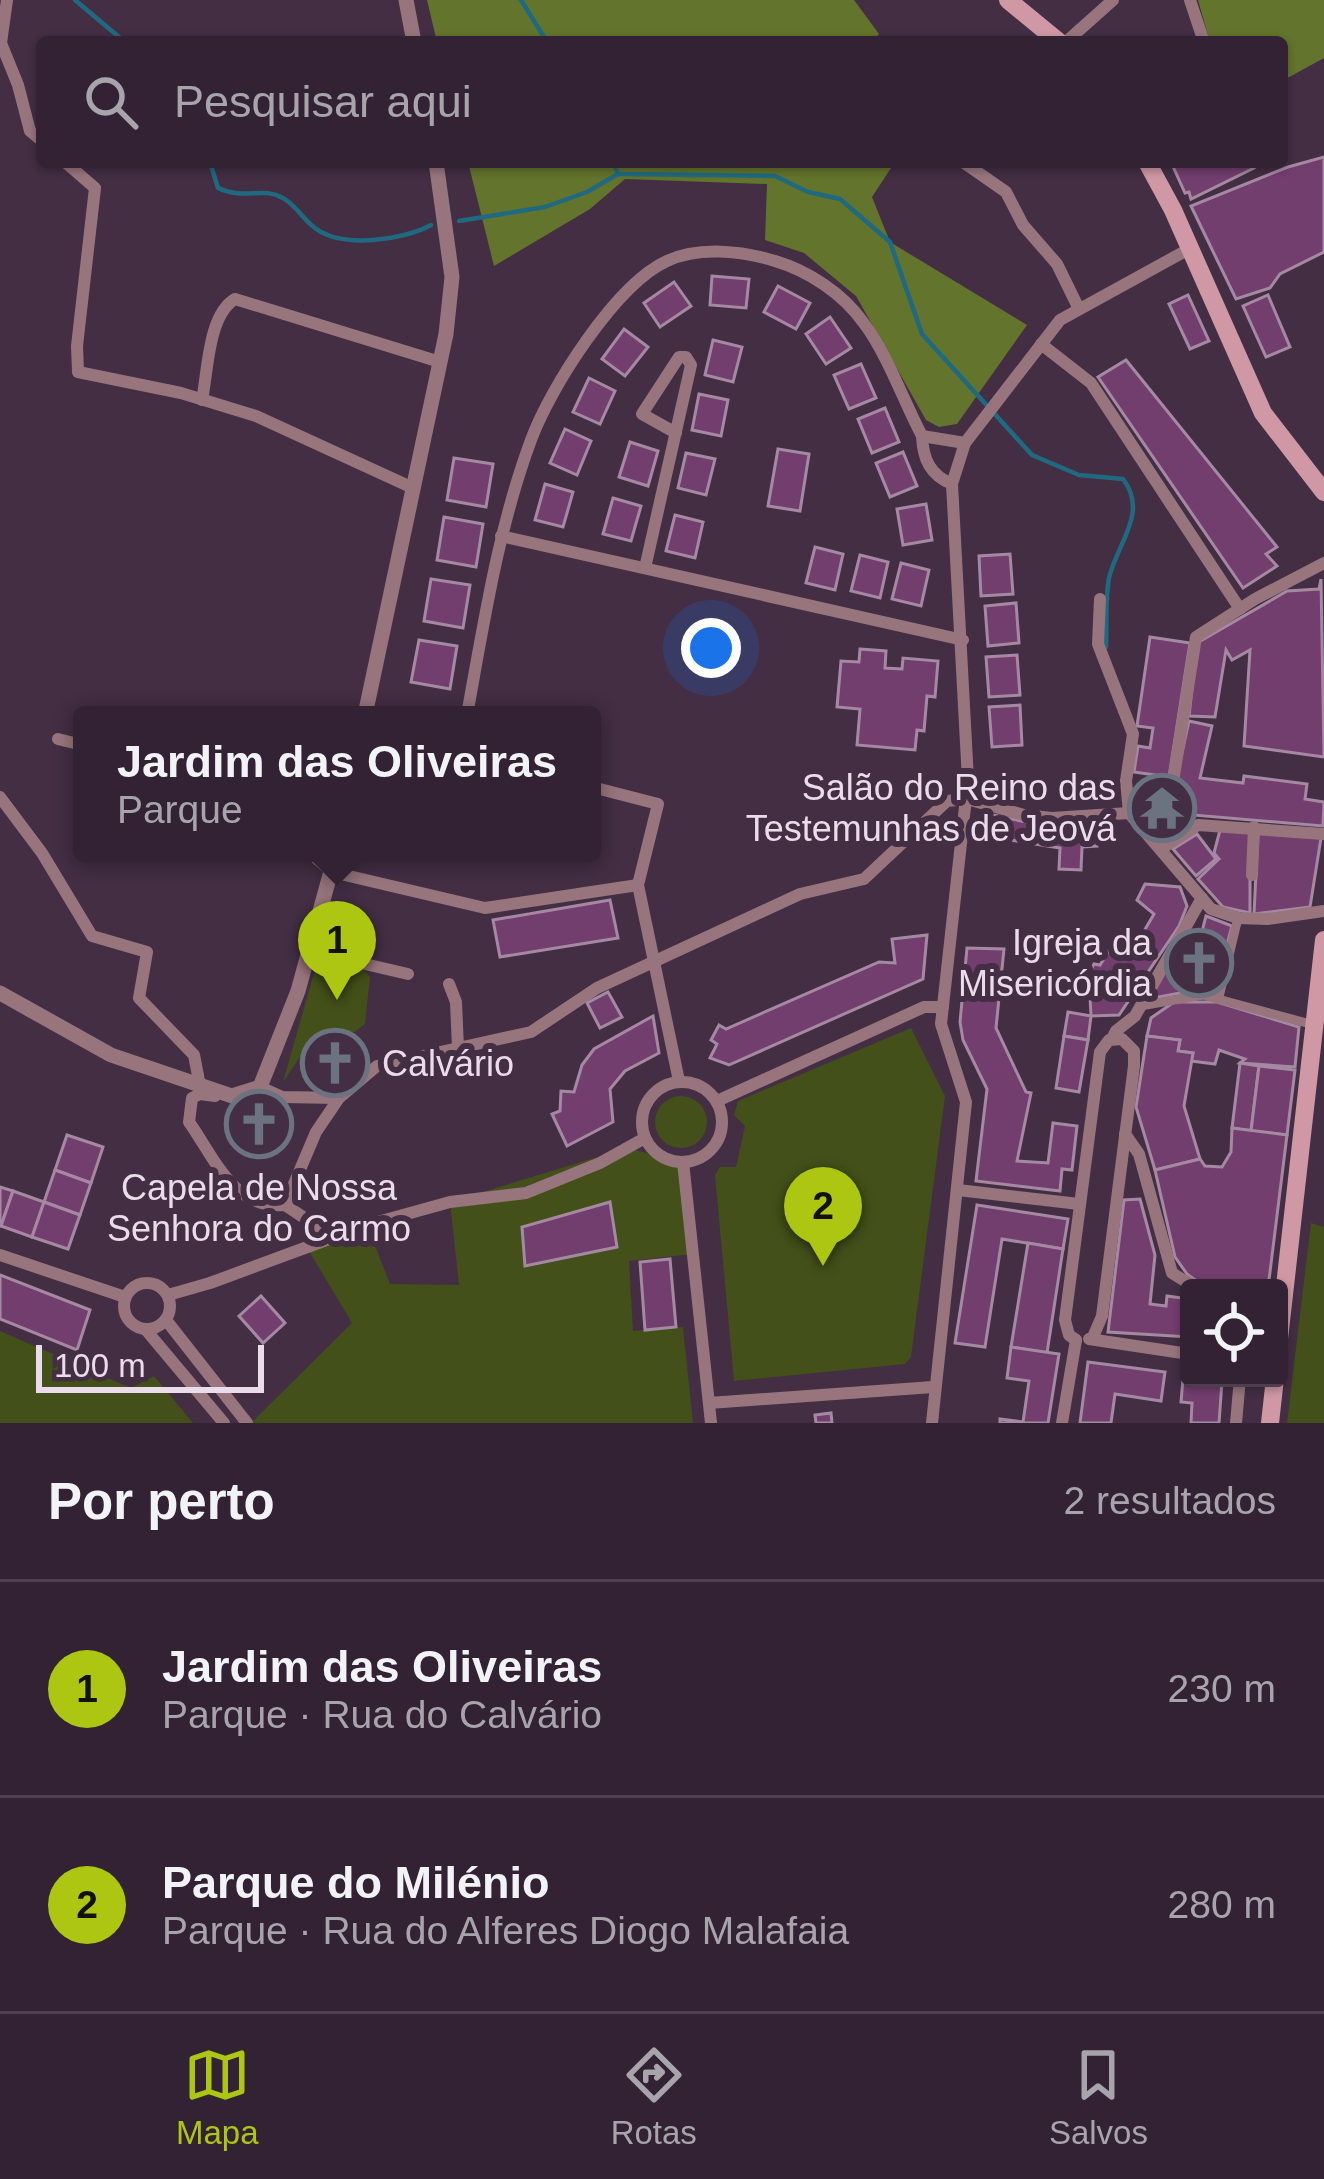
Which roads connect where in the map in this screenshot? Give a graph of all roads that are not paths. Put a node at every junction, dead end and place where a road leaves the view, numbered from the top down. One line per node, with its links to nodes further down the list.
1 (7, 0): 10 (street)
2 (406, 0): 6 (street)
3 (1008, 0): 7 (main road)
4 (1114, 0): 8 (street)
5 (1190, 0): 9 (street)
6 (413, 36)
7 (1054, 36)
8 (1069, 36)
9 (1202, 36)
10 (36, 136)
11 (72, 168): 19 (street)
12 (437, 168): 18 (street)
13 (972, 168): 16 (street)
14 (1150, 168): 15 (main road)
15 (1189, 249): 16 (street); 25 (main road)
16 (1079, 309): 17 (street)
17 (1041, 344): 22 (street); 30 (street)
18 (440, 362): 19 (street); 24 (street)
19 (202, 400): 24 (street)
20 (676, 433): 20 (street); 28 (street)
21 (922, 436): 22 (street); 23 (street); 26 (street)
22 (965, 443): 23 (street)
23 (952, 484): 31 (street)
24 (413, 488): 32 (street)
25 (1324, 492)
26 (501, 536): 28 (street); 33 (street)
27 (1324, 563): 30 (street)
28 (645, 568): 31 (street)
29 (1100, 598): 39 (street)
30 (1240, 609): 39 (street)
31 (963, 640): 38 (street)
32 (366, 706)
33 (469, 706)
34 (58, 739): 35 (street)
35 (73, 743)
36 (601, 789): 47 (street)
37 (0, 797): 64 (street)
38 (967, 799): 39 (street); 53 (street); 59 (street)
39 (1130, 813): 42 (street)
40 (1254, 827): 41 (street); 42 (street); 46 (street)
41 (1324, 834)
42 (1161, 849): 48 (street)
43 (320, 862): 45 (street)
44 (334, 862): 45 (street)
45 (332, 872): 47 (street); 51 (street)
46 (1252, 875)
47 (638, 885): 53 (street)
48 (1202, 898): 50 (street); 58 (street)
49 (1324, 911): 50 (street)
50 (1238, 918): 57 (street)
51 (316, 936): 54 (street); 65 (street)
52 (1324, 940): 60 (main road)
53 (652, 963): 62 (street); 63 (street)
54 (408, 974)
55 (448, 984): 62 (street)
56 (0, 993): 64 (street)
57 (1220, 997): 58 (street); 60 (street)
58 (1140, 1006): 61 (street)
59 (943, 1007): 68 (street); 72 (street)
60 (1314, 1025): 78 (main road)
61 (1112, 1039): 69 (street); 73 (street)
62 (458, 1048): 67 (street)
63 (679, 1082): 68 (street); 70 (street)
64 (200, 1086): 66 (street)
65 (260, 1088): 66 (street); 67 (street)
66 (237, 1094): 74 (street)
67 (339, 1098): 74 (street)
68 (717, 1101): 71 (street)
69 (1125, 1134): 77 (street); 83 (street)
70 (645, 1138): 71 (street); 75 (street)
71 (683, 1162): 89 (street)
72 (958, 1190): 73 (street); 86 (street)
73 (1079, 1204): 84 (street)
74 (285, 1205): 75 (street)
75 (333, 1237): 79 (street)
76 (0, 1255): 80 (street)
77 (1182, 1279)
78 (1286, 1279)
79 (168, 1295): 80 (street); 81 (street)
80 (125, 1297): 82 (street)
81 (166, 1320): 82 (street); 91 (street)
82 (146, 1330): 90 (street)
83 (1093, 1337): 84 (street); 85 (street)
84 (1076, 1340): 94 (street)
85 (1180, 1353)
86 (934, 1387): 89 (street); 93 (street)
87 (1239, 1387): 95 (street)
88 (1274, 1387): 96 (main road)
89 (709, 1403): 92 (street)
90 (224, 1423)
91 (248, 1423)
92 (711, 1423)
93 (932, 1423)
94 (1062, 1423)
95 (1236, 1423)
96 (1270, 1423)

